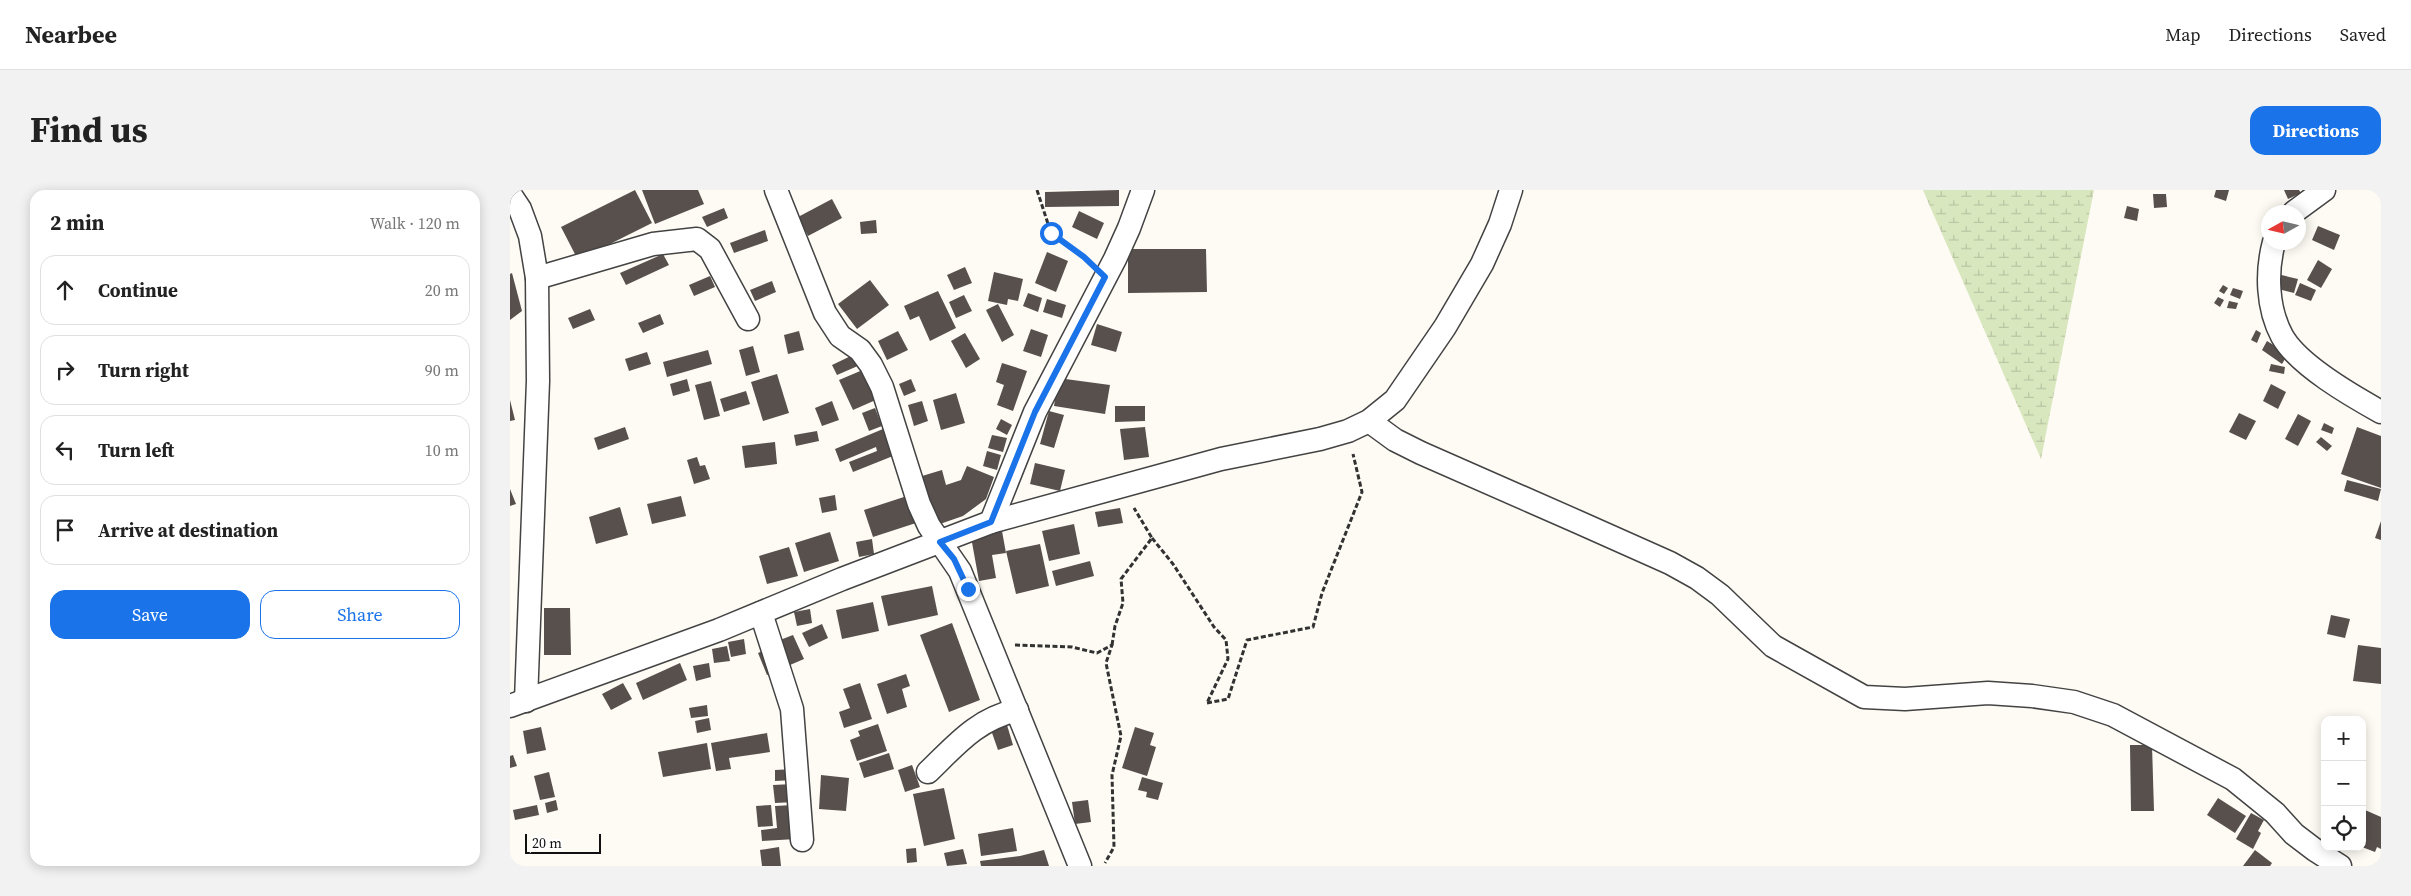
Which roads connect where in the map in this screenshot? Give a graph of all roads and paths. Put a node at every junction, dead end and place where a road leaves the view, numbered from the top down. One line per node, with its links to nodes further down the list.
1 (776, 190): 18 (street)
2 (1037, 190): 9 (path)
3 (1143, 190): 9 (street)
4 (1511, 190): 13 (street)
5 (2324, 190): 7 (street)
6 (510, 194): 10 (street)
7 (2304, 205)
8 (2272, 250): 12 (street)
9 (1105, 277): 16 (street)
10 (537, 278): 11 (street); 22 (street)
11 (748, 318)
12 (2381, 412)
13 (1369, 422): 14 (street); 28 (street)
14 (1348, 431): 15 (street); 17 (path)
15 (1122, 488): 16 (street); 17 (path)
16 (991, 522): 18 (street)
17 (1152, 538): 20 (path)
18 (940, 542): 19 (street); 21 (street)
19 (761, 612): 22 (street); 25 (street)
20 (1112, 645): 21 (path); 27 (path)
21 (990, 648): 23 (street)
22 (518, 704)
23 (1017, 710): 24 (street); 26 (street)
24 (928, 772)
25 (802, 840)
26 (1080, 866)
27 (1103, 866)
28 (2340, 866)

